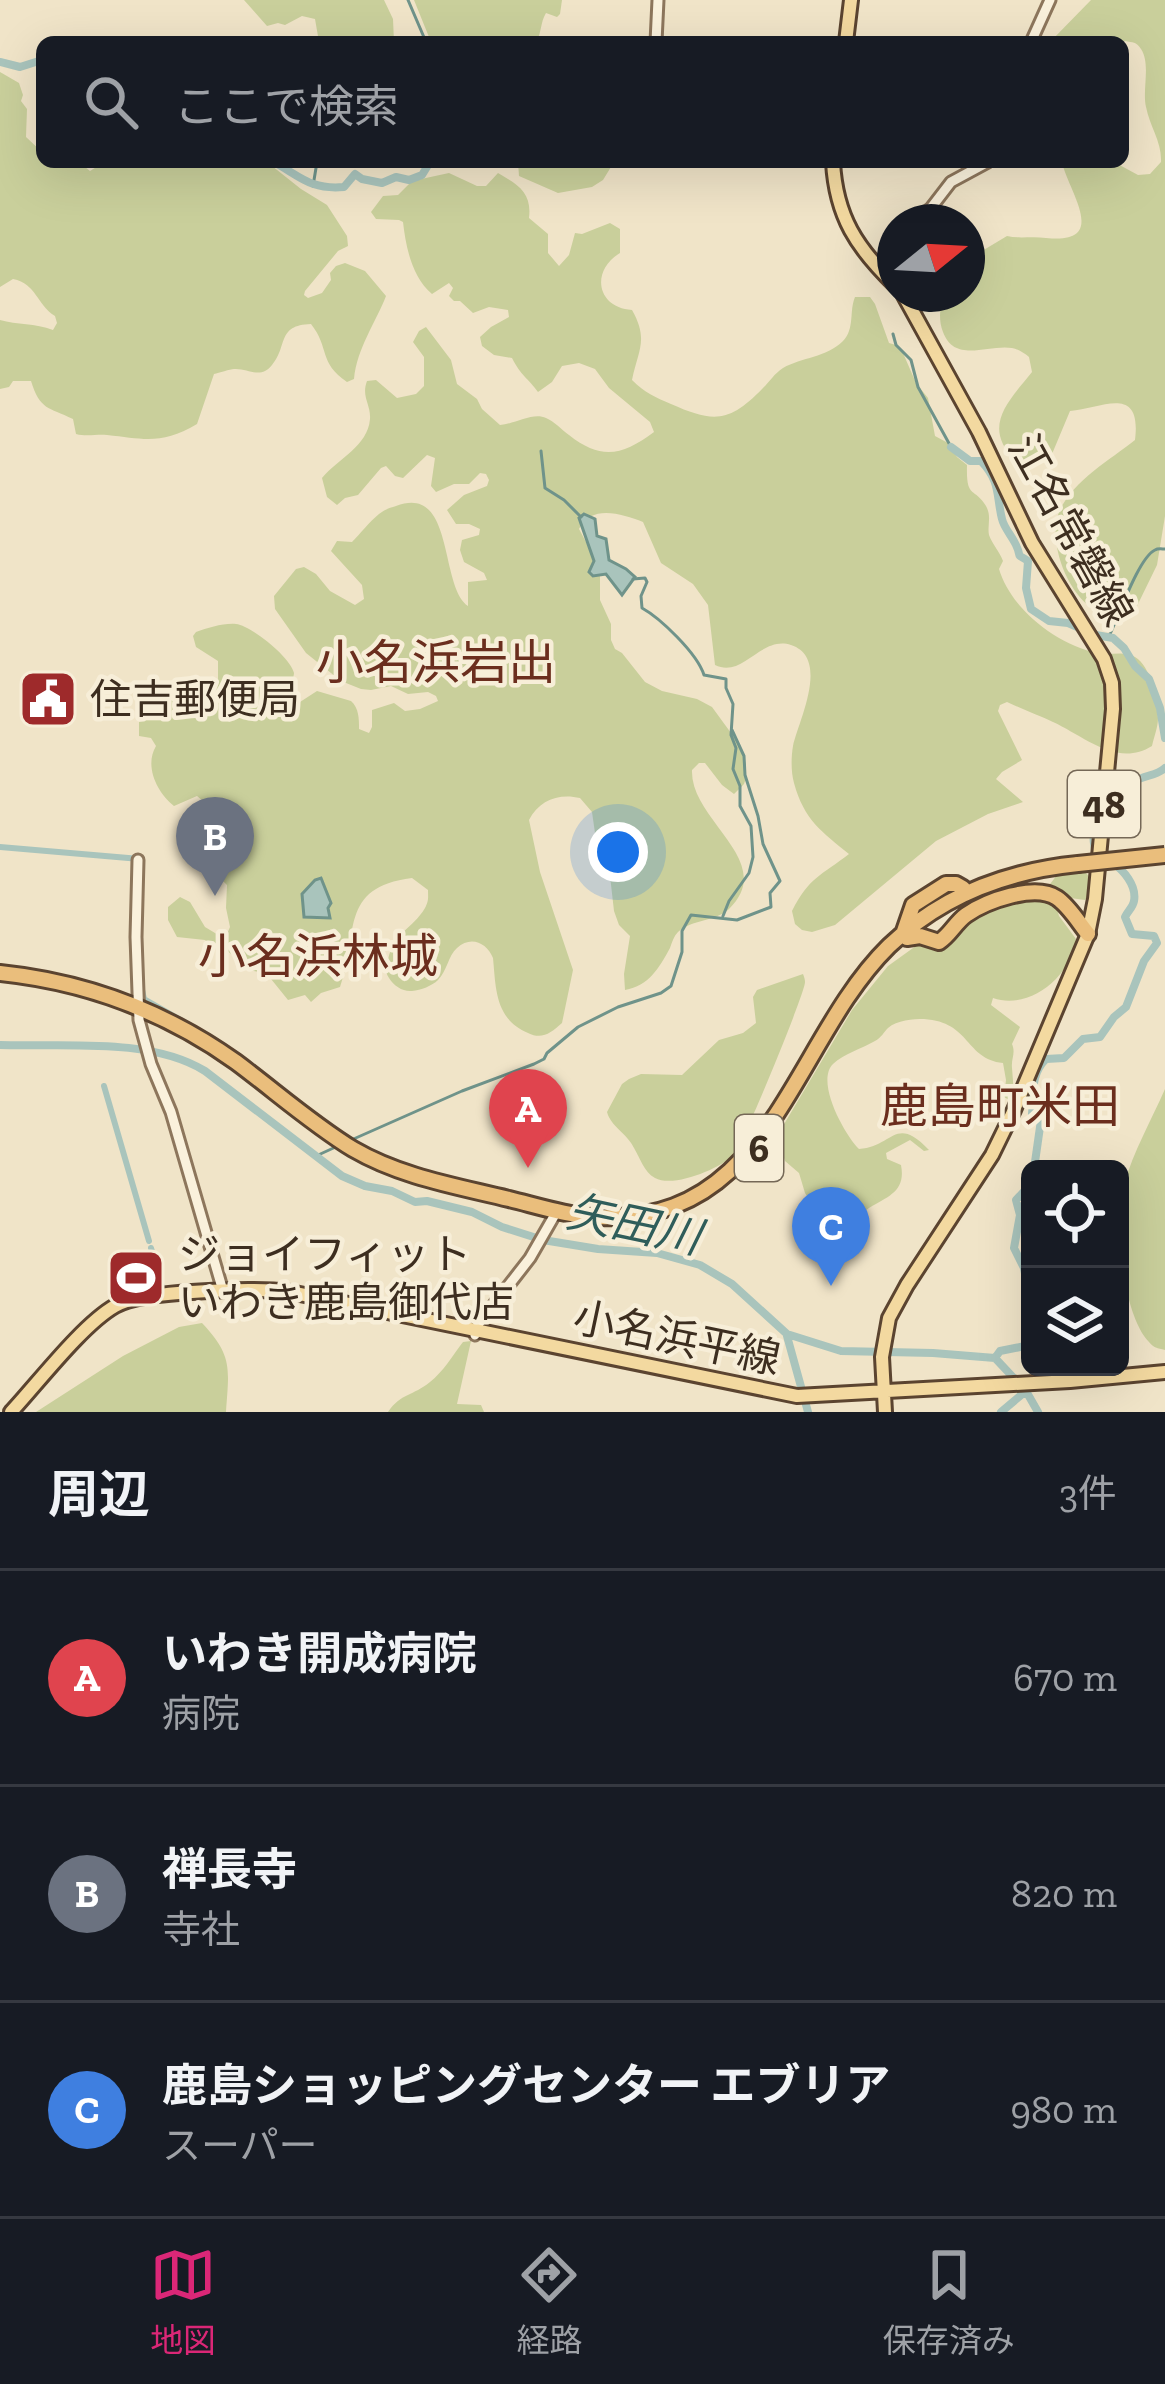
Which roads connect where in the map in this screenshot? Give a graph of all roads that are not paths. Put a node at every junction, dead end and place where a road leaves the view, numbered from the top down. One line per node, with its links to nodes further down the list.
1 (658, 0): 4 (street)
2 (851, 0): 5 (main road)
3 (1050, 0): 6 (street)
4 (656, 36)
5 (847, 36)
6 (1034, 36)
7 (834, 168): 10 (main road)
8 (977, 168): 9 (street)
9 (934, 204)
10 (877, 267)
11 (913, 312): 17 (main road, 江名常磐線 / 48)
12 (1165, 857): 16 (highway, 6, bridge)
13 (138, 860): 20 (street)
14 (963, 887): 15 (highway)
15 (910, 910): 16 (highway); 18 (highway)
16 (926, 925): 17 (highway); 18 (highway, 6)
17 (1088, 934): 25 (main road, 江名常磐線 / 48)
18 (905, 936): 21 (highway, 6)
19 (0, 975): 20 (highway, 6)
20 (137, 1009): 21 (highway, 6); 22 (street)
21 (556, 1214): 23 (street)
22 (224, 1293): 23 (main road, 小名浜平線); 26 (main road, 小名浜平線)
23 (475, 1333): 25 (main road, 小名浜平線)
24 (1165, 1374): 25 (main road, 小名浜平線)
25 (885, 1400)
26 (14, 1412)

